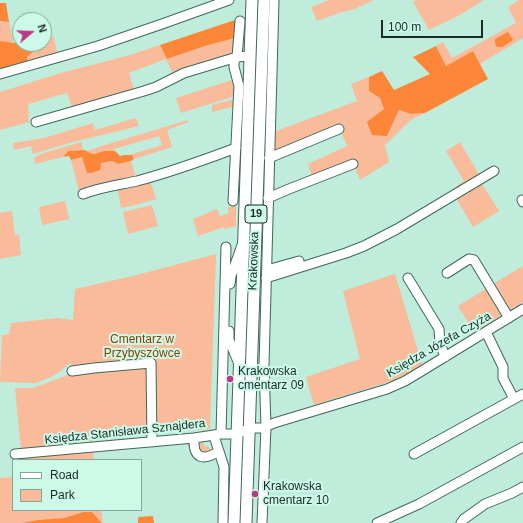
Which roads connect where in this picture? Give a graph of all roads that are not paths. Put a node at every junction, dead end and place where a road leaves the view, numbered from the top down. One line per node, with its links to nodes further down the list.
1 (229, 0): 8 (street)
2 (252, 0): 6 (main road, Krakowska / 19)
3 (264, 0): 35 (main road, Krakowska / 19)
4 (274, 0): 12 (street, Krakowska)
5 (240, 22): 7 (street)
6 (250, 56): 7 (street); 19 (main road, Krakowska / 19)
7 (237, 57): 9 (street); 11 (street)
8 (0, 74)
9 (36, 122)
10 (339, 129): 12 (street)
11 (236, 148): 16 (street); 18 (street)
12 (269, 158): 17 (street, Krakowska)
13 (353, 164): 17 (street)
14 (494, 171): 22 (street)
15 (452, 191): 22 (street)
16 (83, 194)
17 (268, 198): 22 (street, Krakowska)
18 (234, 201)
19 (244, 238): 23 (street); 30 (main road, Krakowska / 19)
20 (226, 247): 25 (street)
21 (447, 273): 27 (street)
22 (267, 274): 34 (street, Krakowska)
23 (231, 276): 25 (street); 30 (street)
24 (408, 278): 29 (street)
25 (225, 290): 37 (street)
26 (523, 309): 27 (street, Księdza Józefa Czyża)
27 (509, 318): 28 (street, Księdza Józefa Czyża)
28 (486, 332): 29 (street, Księdza Józefa Czyża); 33 (street)
29 (445, 357): 34 (street, Księdza Józefa Czyża)
30 (239, 365): 36 (main road, Krakowska / 19)
31 (72, 370): 39 (street)
32 (523, 394): 33 (street)
33 (514, 399): 43 (street)
34 (266, 427): 35 (street, Księdza Józefa Czyża); 48 (street, Krakowska)
35 (250, 428): 36 (street); 47 (main road, Krakowska / 19)
36 (237, 434): 37 (street, Księdza Stanisława Sznajdera); 46 (main road, Krakowska / 19)
37 (217, 435): 38 (street, Księdza Stanisława Sznajdera); 41 (street)
38 (194, 438): 39 (street, Księdza Stanisława Sznajdera); 41 (street)
39 (152, 442): 42 (street, Księdza Stanisława Sznajdera)
40 (523, 447): 49 (street)
41 (219, 451): 45 (street)
42 (15, 454)
43 (414, 454)
44 (523, 486): 50 (street)
45 (223, 523)
46 (234, 523)
47 (246, 523)
48 (262, 523)
49 (377, 523)
50 (461, 523)

